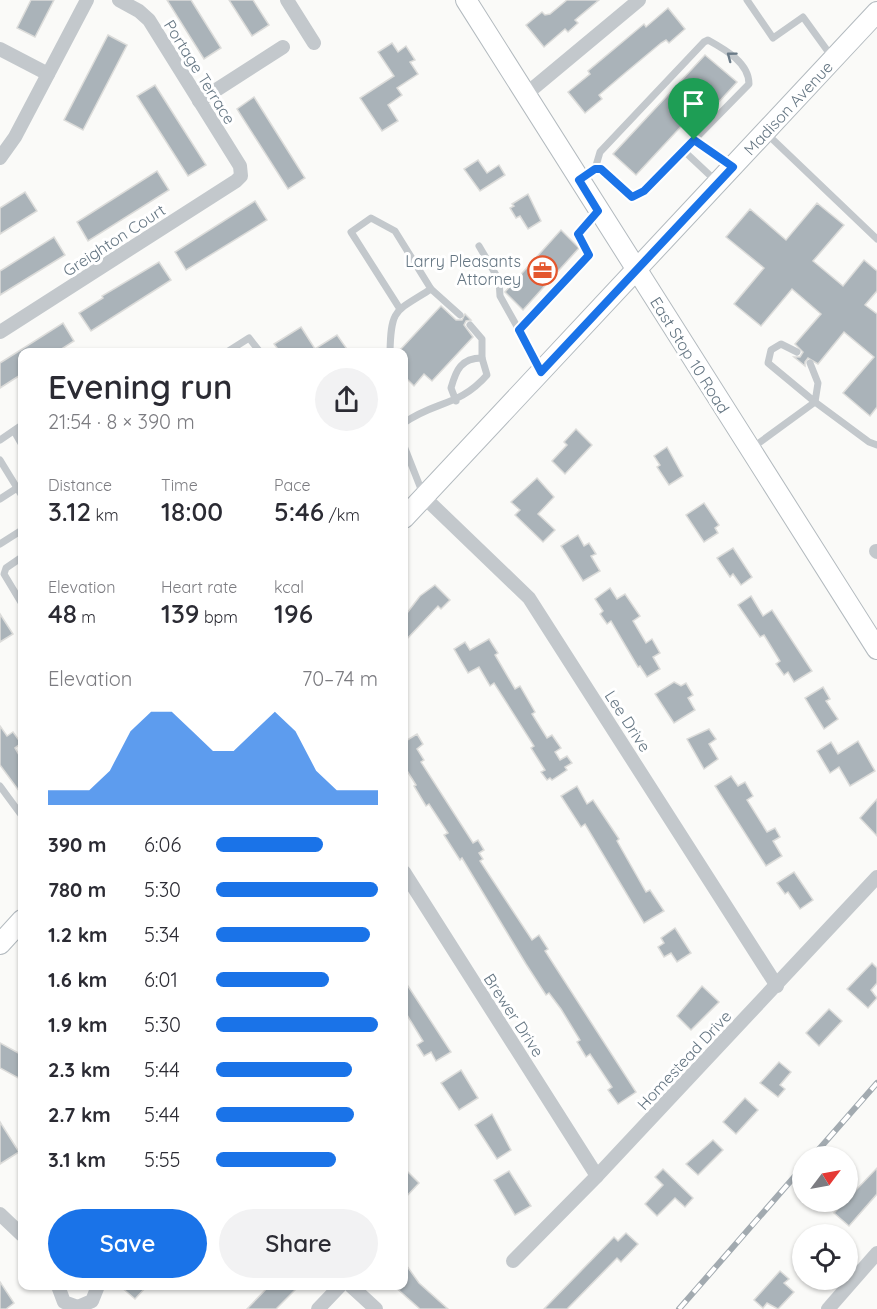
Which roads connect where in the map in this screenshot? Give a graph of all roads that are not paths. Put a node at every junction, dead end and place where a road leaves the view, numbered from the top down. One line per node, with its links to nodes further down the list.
1 (87, 0): 12 (street)
2 (119, 0): 14 (street, Portage Terrace)
3 (287, 0): 8 (street)
4 (466, 0): 13 (street, East Stop 10 Road)
5 (639, 0): 13 (street)
6 (747, 0): 11 (lane)
7 (877, 12): 11 (street, Madison Avenue)
8 (314, 43)
9 (283, 47): 14 (street)
10 (0, 49): 12 (street)
11 (833, 59): 15 (street, Madison Avenue)
12 (48, 74): 18 (street)
13 (525, 95): 21 (street, East Stop 10 Road)
14 (199, 101): 20 (street, Portage Terrace)
15 (765, 132): 19 (street, Madison Avenue); 24 (lane)
16 (694, 140): 17 (lane); 19 (lane); 21 (lane, one-way to 21)
17 (684, 151): 21 (lane); 22 (lane)
18 (0, 158)
19 (733, 167): 22 (street, Madison Avenue)
20 (242, 172): 32 (street, Greighton Court)
21 (587, 175): 23 (street, East Stop 10 Road)
22 (718, 183): 26 (street, Madison Avenue)
23 (598, 211): 26 (street, East Stop 10 Road); 31 (lane)
24 (877, 239)
25 (479, 246): 31 (lane)
26 (636, 272): 39 (street, Madison Avenue); 48 (street, East Stop 10 Road)
27 (431, 289): 28 (lane); 28 (lane); 29 (lane)
28 (400, 309): 35 (lane)
29 (460, 315)
30 (470, 325): 37 (lane)
31 (519, 330): 39 (lane)
32 (0, 332)
33 (233, 348): 34 (lane)
34 (257, 348)
35 (390, 348)
36 (797, 352): 41 (lane)
37 (482, 358): 40 (lane); 40 (lane)
38 (810, 363): 41 (lane)
39 (541, 372): 52 (street, Madison Avenue)
40 (456, 401): 42 (lane)
41 (815, 402): 47 (lane); 48 (lane)
42 (408, 420)
43 (18, 428): 44 (lane)
44 (14, 431): 45 (lane); 46 (lane)
45 (18, 438)
46 (0, 440)
47 (877, 445)
48 (750, 450): 59 (street, East Stop 10 Road)
49 (408, 456): 52 (lane)
50 (0, 460): 51 (lane)
51 (17, 488): 53 (lane)
52 (424, 497): 54 (street, Madison Avenue); 66 (street, Lee Drive)
53 (0, 499)
54 (408, 512)
55 (18, 533): 56 (lane)
56 (0, 544)
57 (18, 560): 58 (lane)
58 (18, 597)
59 (877, 649)
60 (0, 786): 61 (lane)
61 (18, 811)
62 (877, 877): 66 (street, Homestead Drive)
63 (408, 878): 67 (street, Brewer Drive)
64 (18, 924): 65 (street)
65 (0, 944)
66 (777, 986): 67 (street, Homestead Drive)
67 (597, 1176): 71 (street, Homestead Drive)
68 (0, 1214): 69 (street)
69 (18, 1231)
70 (877, 1253): 80 (street)
71 (513, 1261)
72 (58, 1290): 76 (street)
73 (98, 1290): 77 (street)
74 (336, 1290): 78 (street)
75 (355, 1290): 79 (street)
76 (61, 1305): 77 (street)
77 (96, 1305)
78 (318, 1309)
79 (376, 1309)
80 (828, 1309)

